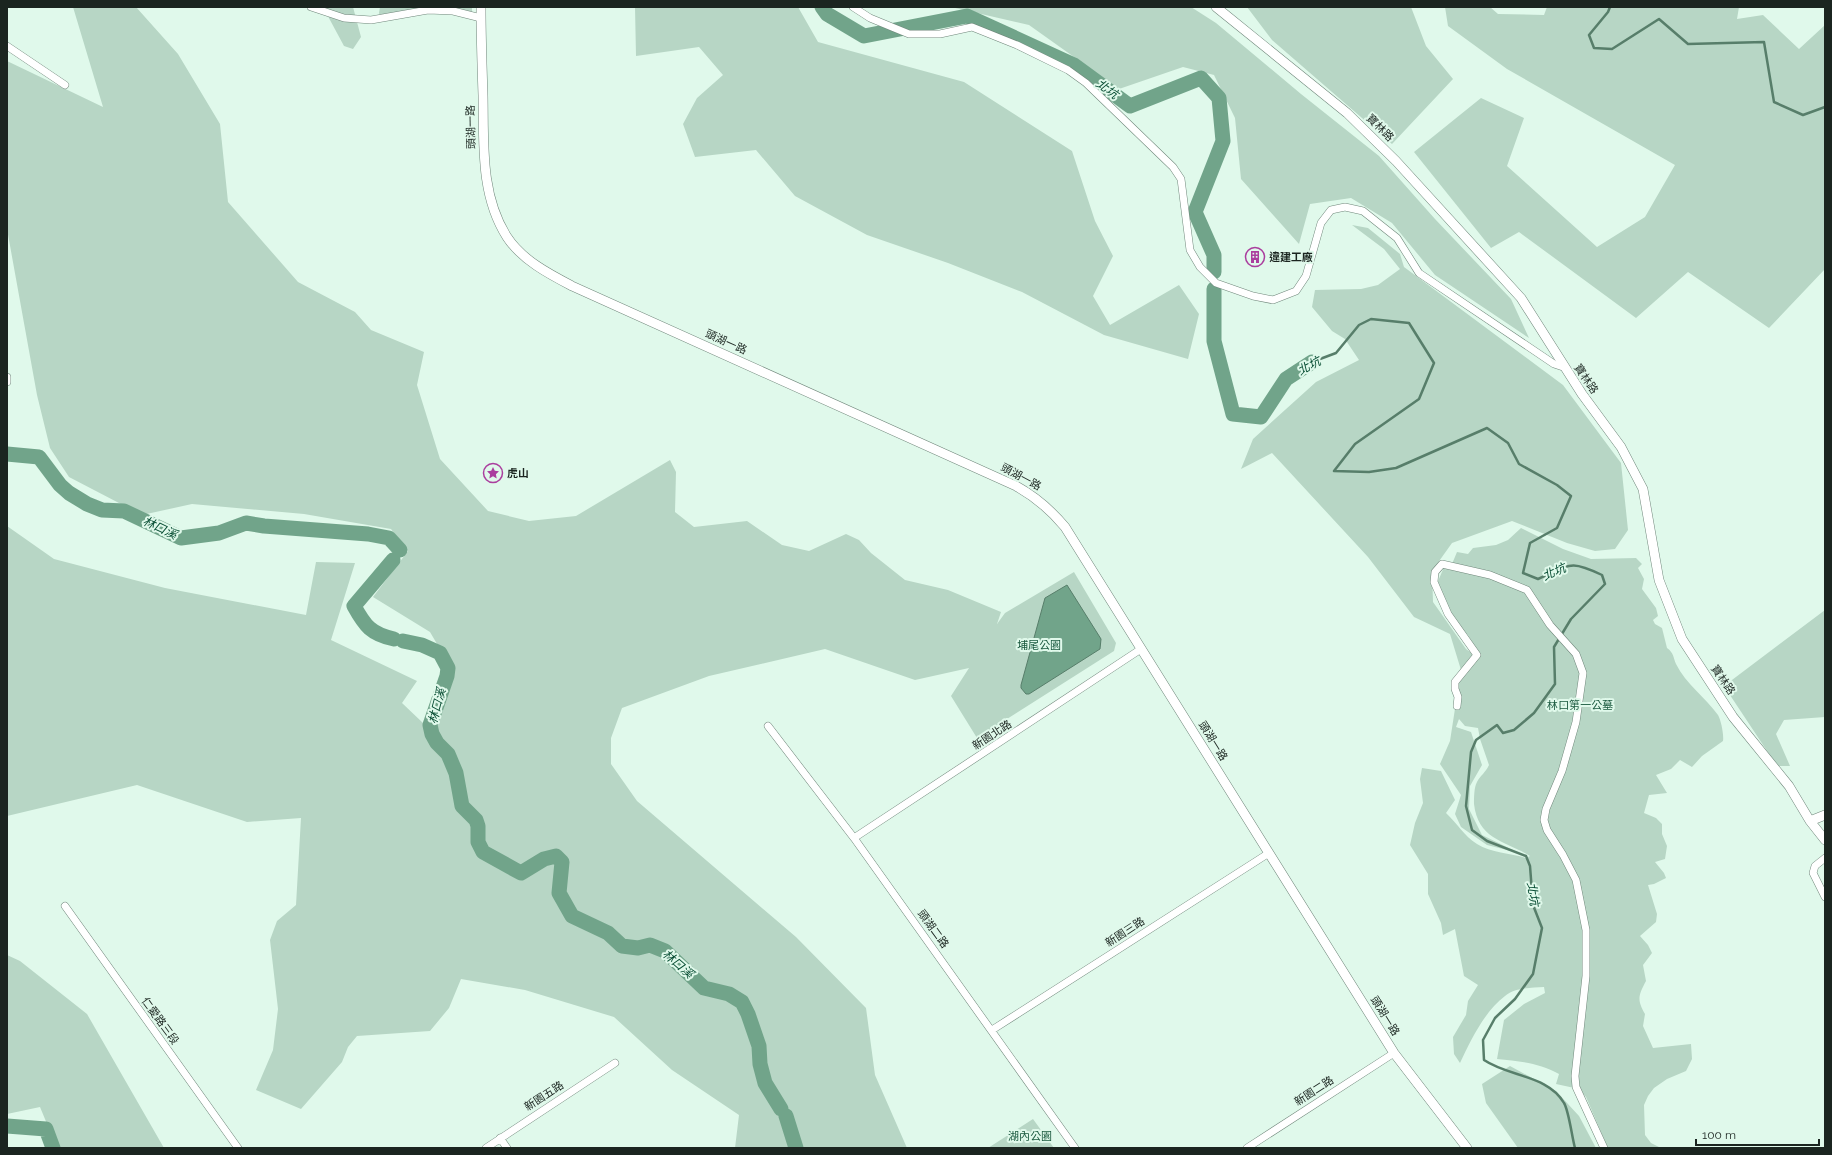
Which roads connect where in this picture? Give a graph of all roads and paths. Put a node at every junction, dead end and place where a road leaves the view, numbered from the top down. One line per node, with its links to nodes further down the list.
1 (311, 7): 5 (street)
2 (481, 7): 5 (street, 頭湖一路)
3 (853, 7): 8 (street)
4 (1216, 7): 8 (street, 寶林路)
5 (481, 18): 11 (street, 頭湖一路)
6 (7, 46): 7 (street)
7 (65, 85)
8 (1563, 367): 15 (street, 寶林路)
9 (7, 378): 10 (street)
10 (7, 382)
11 (1142, 649): 16 (street, 新園北路); 18 (street, 頭湖一路)
12 (1457, 706): 32 (street)
13 (768, 726): 16 (street, 頭湖二路)
14 (1825, 815): 15 (street)
15 (1810, 821): 17 (street, 寶林路)
16 (854, 838): 22 (street, 頭湖二路)
17 (1825, 840)
18 (1269, 853): 22 (street, 新園三路); 23 (street, 頭湖一路)
19 (1825, 858): 20 (street)
20 (1825, 897)
21 (65, 906): 26 (street, 仁愛路三段)
22 (992, 1030): 29 (street, 頭湖二路)
23 (1394, 1053): 30 (street, 新園二路); 31 (street, 頭湖一路)
24 (615, 1063): 25 (street, 新園五路)
25 (500, 1138): 27 (street, 新園五路); 28 (street)
26 (238, 1148)
27 (486, 1148)
28 (507, 1148)
29 (1075, 1148)
30 (1247, 1148)
31 (1467, 1148)
32 (1604, 1148)

